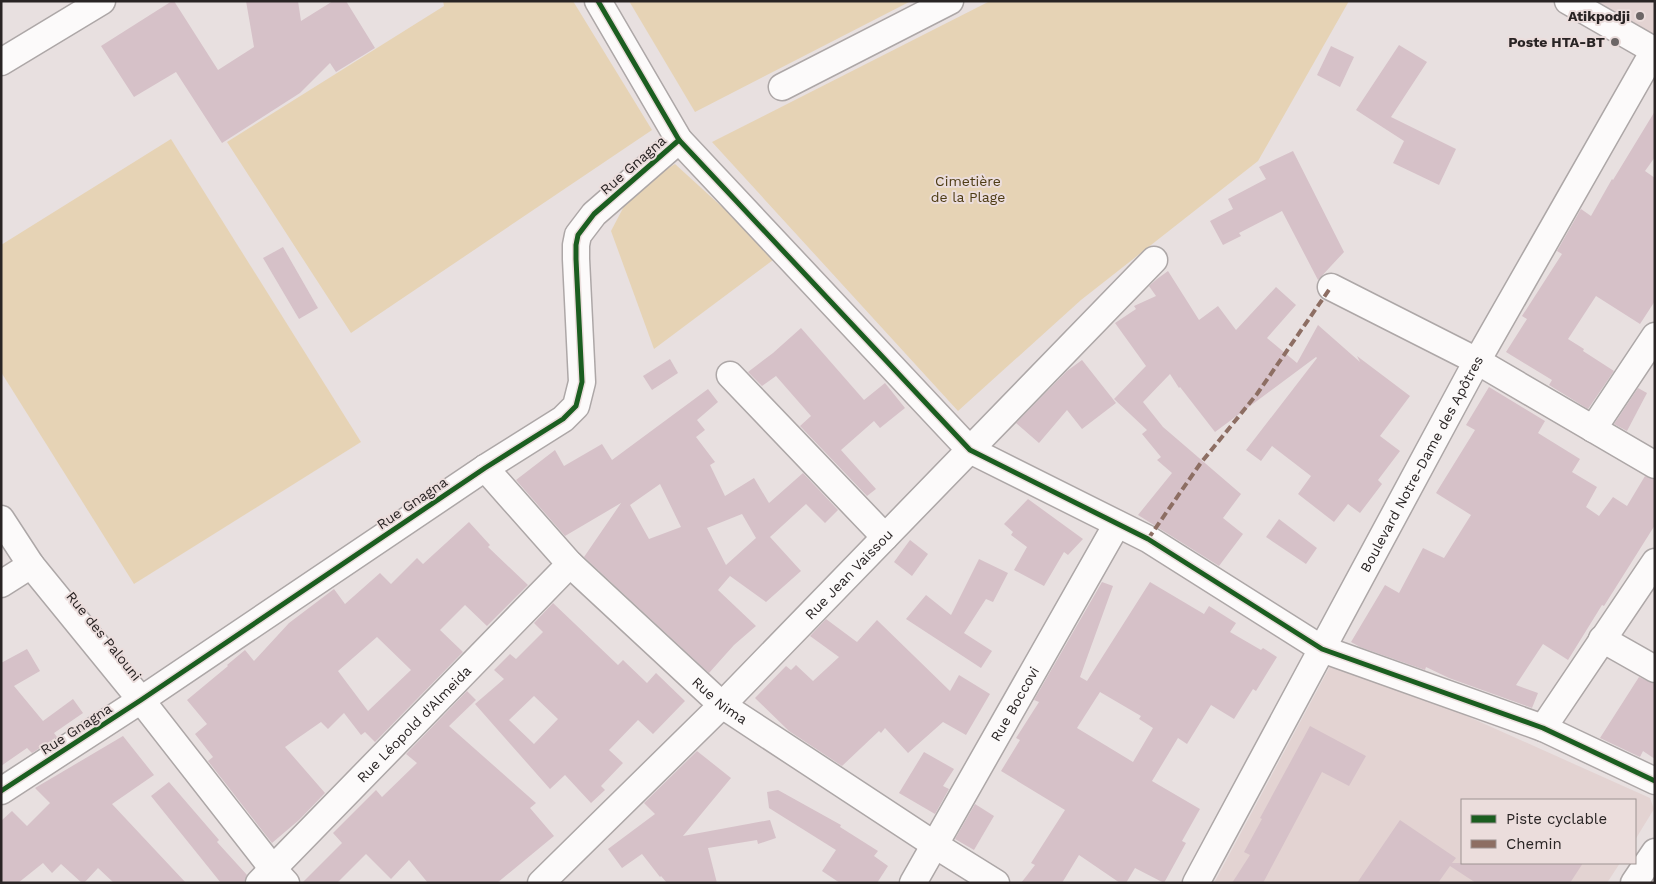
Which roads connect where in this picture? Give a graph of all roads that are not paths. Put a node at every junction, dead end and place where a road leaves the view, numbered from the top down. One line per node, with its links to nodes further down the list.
1 (102, 1): 6 (street)
2 (598, 1): 8 (street)
3 (950, 1): 7 (street)
4 (1568, 1): 5 (street)
5 (1655, 50): 12 (street, Boulevard Notre-Dame des Apôtres)
6 (1, 62)
7 (782, 87)
8 (679, 140): 15 (street); 17 (street, Rue Gnagna)
9 (1154, 260): 15 (street, Rue Jean Vaissou)
10 (1331, 287): 12 (street)
11 (1655, 336): 14 (street)
12 (1477, 361): 14 (street); 26 (street, Boulevard Notre-Dame des Apôtres)
13 (730, 376): 20 (street)
14 (1593, 429): 16 (street)
15 (970, 450): 19 (street); 20 (street, Rue Jean Vaissou)
16 (1655, 465)
17 (485, 468): 22 (street, Rue Nima); 28 (street, Rue Gnagna)
18 (1, 519): 23 (street, Rue des Palouni)
19 (1118, 524): 26 (street); 33 (street, Rue Boccovi)
20 (885, 537): 29 (street, Rue Jean Vaissou)
21 (1655, 562): 25 (street)
22 (570, 564): 29 (street, Rue Nima); 35 (street, Rue Léopold d'Almeida)
23 (31, 565): 24 (street); 28 (street, Rue des Palouni)
24 (1, 584)
25 (1602, 639): 27 (street); 30 (street)
26 (1322, 649): 30 (street); 39 (street, Boulevard Notre-Dame des Apôtres)
27 (1655, 669)
28 (141, 700): 32 (street, Rue Gnagna); 35 (street, Rue des Palouni)
29 (722, 705): 33 (street, Rue Nima); 36 (street, Rue Jean Vaissou)
30 (1543, 728): 31 (street)
31 (1655, 780)
32 (1, 791)
33 (935, 845): 37 (street, Rue Boccovi); 38 (street, Rue Nima)
34 (1655, 852): 40 (street)
35 (273, 878)
36 (540, 883)
37 (913, 883)
38 (996, 883)
39 (1196, 883)
40 (1634, 883)

